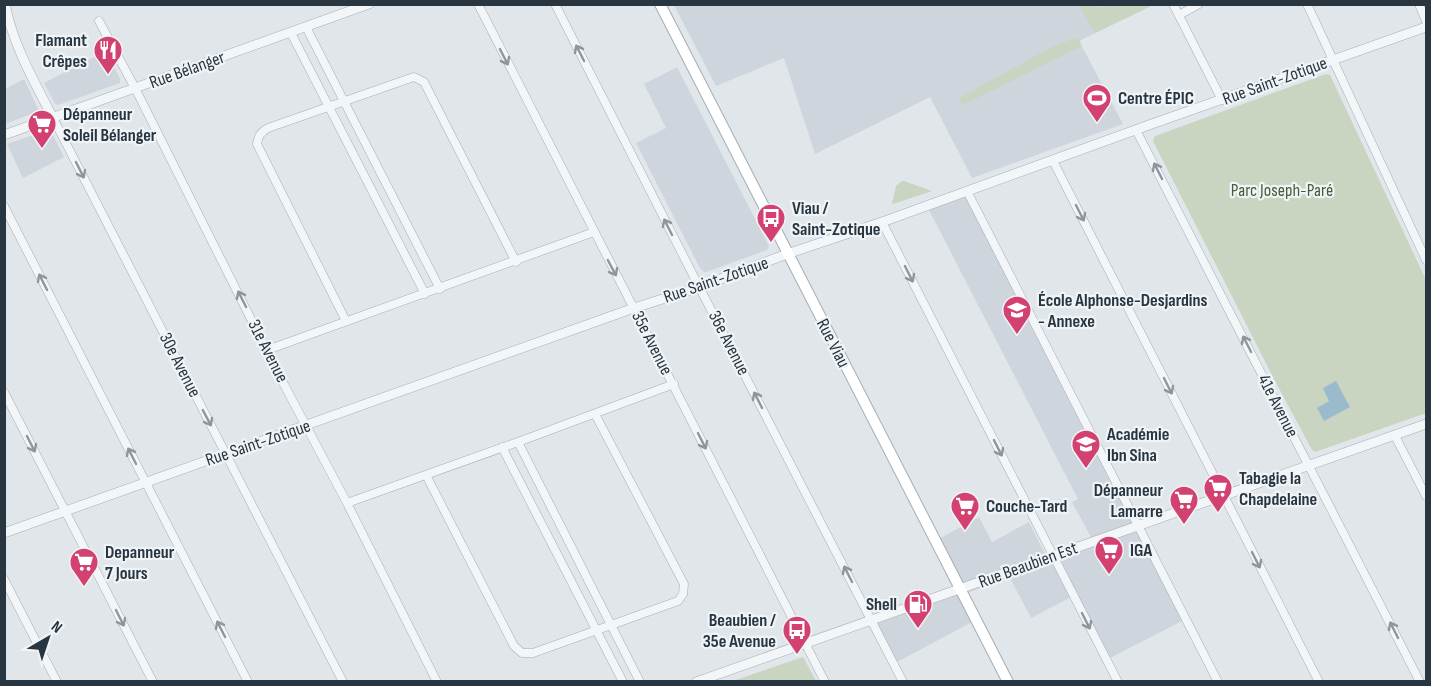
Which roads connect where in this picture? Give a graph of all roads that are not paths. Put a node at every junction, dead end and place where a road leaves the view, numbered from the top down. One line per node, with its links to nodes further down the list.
1 (5, 4): 21 (street, 30e Avenue)
2 (369, 4): 13 (street, Rue Bélanger)
3 (478, 4): 28 (street, 35e Avenue, one-way to 28)
4 (555, 4): 32 (street, 36e Avenue, one-way to 4)
5 (660, 4): 29 (main road, Rue Viau)
6 (1173, 4): 10 (street)
7 (1199, 4): 10 (street)
8 (1306, 4): 16 (street)
9 (1419, 4): 12 (street)
10 (1179, 15): 18 (street)
11 (99, 21): 17 (street, 31e Avenue)
12 (1426, 21)
13 (306, 27): 15 (street, Rue Bélanger); 19 (street)
14 (1426, 27): 16 (street, Rue Saint-Zotique)
15 (291, 33): 17 (street, Rue Bélanger); 20 (street)
16 (1333, 60): 18 (street, Rue Saint-Zotique); 30 (street)
17 (135, 88): 21 (street, Rue Bélanger); 37 (street, 31e Avenue, one-way to 17)
18 (1222, 100): 22 (street, Rue Saint-Zotique)
19 (343, 101): 20 (street); 31 (street); 33 (street)
20 (328, 106): 34 (street); 36 (street)
21 (53, 118): 23 (street, Rue Bélanger); 46 (street, 30e Avenue, one-way to 46)
22 (1136, 130): 24 (street, Rue Saint-Zotique); 47 (street, 41e Avenue, one-way to 22)
23 (4, 135)
24 (1053, 160): 25 (street, Rue Saint-Zotique); 50 (street, one-way to 50)
25 (967, 191): 27 (street, Rue Saint-Zotique); 54 (street)
26 (4, 206): 49 (street, one-way to 26)
27 (882, 222): 29 (street, Rue Saint-Zotique); 56 (street, one-way to 56)
28 (594, 232): 31 (street); 35 (street, 35e Avenue, one-way to 35)
29 (787, 254): 32 (street, Rue Saint-Zotique); 58 (main road, Rue Viau)
30 (1426, 260)
31 (516, 262): 33 (street)
32 (699, 287): 35 (street, Rue Saint-Zotique); 59 (street, 36e Avenue, one-way to 32)
33 (440, 289): 34 (street)
34 (425, 294): 36 (street)
35 (634, 308): 38 (street, 35e Avenue); 42 (street, Rue Saint-Zotique)
36 (346, 321): 37 (street)
37 (267, 350): 42 (street, 31e Avenue)
38 (674, 384): 40 (street); 62 (street, 35e Avenue, one-way to 62)
39 (4, 392): 53 (street, one-way to 53)
40 (595, 414): 44 (street); 60 (street)
41 (1426, 424): 43 (street, Rue Beaubien Est)
42 (306, 426): 46 (street, Rue Saint-Zotique); 52 (street, 31e Avenue)
43 (1395, 436): 47 (street, Rue Beaubien Est); 51 (street)
44 (518, 442): 45 (street); 60 (street)
45 (502, 447): 48 (street); 61 (street)
46 (226, 454): 49 (street, Rue Saint-Zotique); 66 (street, 30e Avenue)
47 (1308, 465): 50 (street, Rue Beaubien Est); 77 (street, 41e Avenue, one-way to 47)
48 (426, 475): 52 (street); 61 (street)
49 (146, 483): 53 (street, Rue Saint-Zotique); 65 (street, one-way to 49)
50 (1224, 495): 54 (street, Rue Beaubien Est); 76 (street, one-way to 76)
51 (1426, 496)
52 (347, 503): 67 (street, 31e Avenue)
53 (66, 511): 55 (street, Rue Saint-Zotique); 64 (street, one-way to 64)
54 (1139, 526): 56 (street, Rue Beaubien Est); 75 (street)
55 (4, 533)
56 (1053, 556): 58 (street, Rue Beaubien Est); 74 (street, one-way to 74)
57 (4, 579): 63 (street)
58 (960, 590): 59 (street, Rue Beaubien Est); 73 (main road, Rue Viau)
59 (872, 620): 62 (street, Rue Beaubien Est); 72 (street, 36e Avenue)
60 (611, 624): 61 (street); 69 (street)
61 (596, 629): 68 (street)
62 (806, 643): 70 (street, Rue Beaubien Est); 71 (street, 35e Avenue)
63 (57, 681)
64 (153, 681)
65 (248, 681)
66 (343, 681)
67 (437, 681)
68 (623, 681)
69 (640, 681)
70 (696, 681)
71 (825, 681)
72 (903, 681)
73 (1008, 681)
74 (1118, 681)
75 (1218, 681)
76 (1319, 681)
77 (1420, 681)

